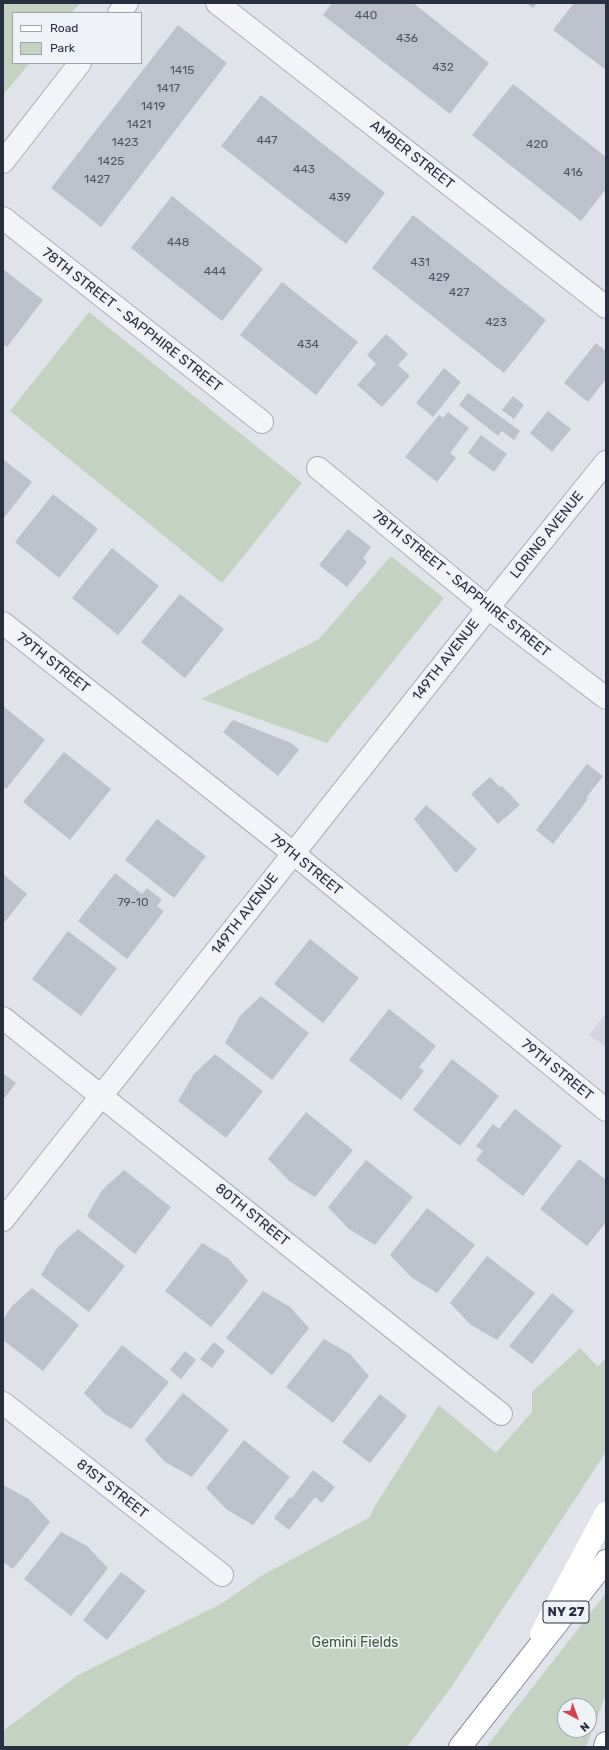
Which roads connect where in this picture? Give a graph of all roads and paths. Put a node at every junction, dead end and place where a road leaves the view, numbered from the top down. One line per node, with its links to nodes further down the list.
1 (127, 3): 3 (street)
2 (217, 3): 7 (street, AMBER STREET)
3 (120, 12)
4 (79, 64): 5 (street)
5 (3, 162)
6 (3, 218): 8 (street, 78TH STREET - SAPPHIRE STREET)
7 (606, 307)
8 (262, 422)
9 (606, 462): 11 (street, LORING AVENUE)
10 (318, 468): 11 (street, 78TH STREET - SAPPHIRE STREET)
11 (488, 608): 13 (street, 78TH STREET - SAPPHIRE STREET); 14 (street, 149TH AVENUE)
12 (3, 623): 14 (street, 79TH STREET)
13 (606, 698)
14 (293, 853): 16 (street, 149TH AVENUE); 17 (street, 79TH STREET)
15 (3, 1018): 16 (street, 80TH STREET)
16 (102, 1096): 18 (street, 149TH AVENUE); 20 (street, 80TH STREET)
17 (606, 1110)
18 (3, 1220)
19 (3, 1403): 23 (street, 81ST STREET)
20 (501, 1414)
21 (606, 1513): 24 (main road)
22 (606, 1561): 24 (main road, NY 27)
23 (222, 1575)
24 (526, 1663): 26 (main road, NY 27)
25 (606, 1743): 27 (main road)
26 (460, 1747)
27 (605, 1747)

